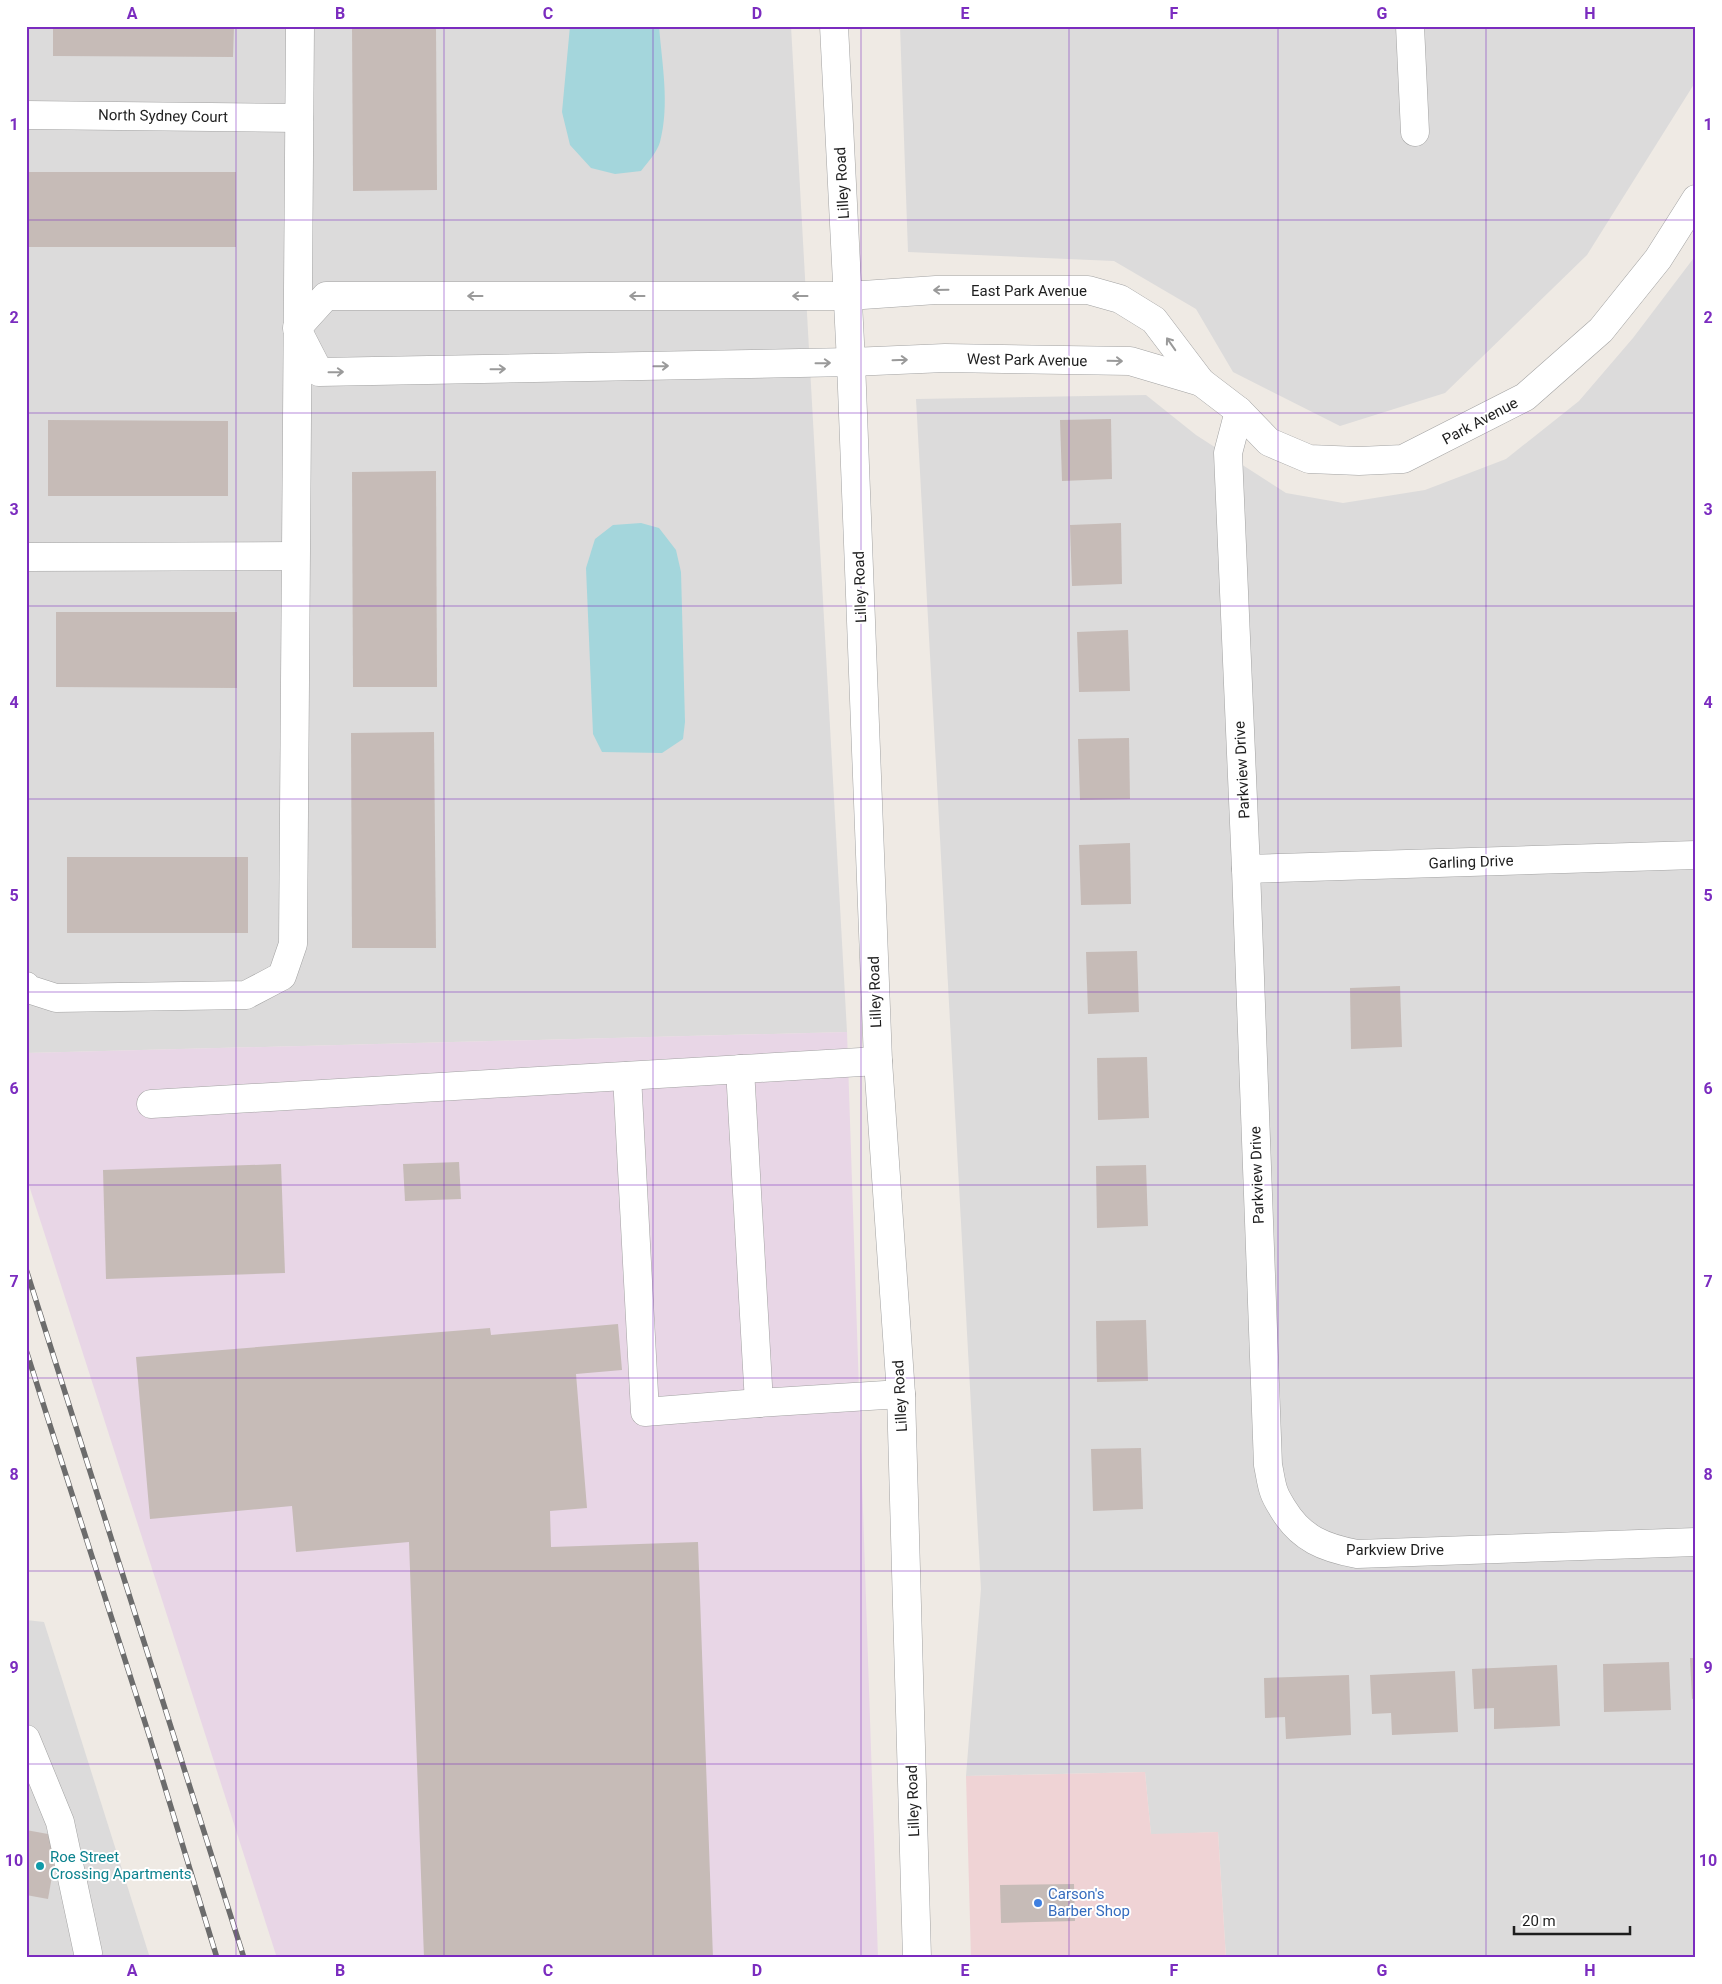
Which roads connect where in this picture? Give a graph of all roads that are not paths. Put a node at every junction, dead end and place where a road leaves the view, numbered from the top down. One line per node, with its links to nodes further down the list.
1 (300, 26): 5 (street)
2 (834, 26): 8 (street, Lilley Road)
3 (1410, 26): 6 (street)
4 (26, 115): 5 (street, North Sydney Court)
5 (299, 118): 9 (street)
6 (1415, 132)
7 (1696, 199): 12 (street, Park Avenue)
8 (848, 296): 9 (street, East Park Avenue, one-way to 9); 10 (street, Lilley Road); 11 (street, East Park Avenue, one-way to 8)
9 (297, 328): 10 (street, West Park Avenue, one-way to 10); 13 (street)
10 (851, 362): 11 (street, West Park Avenue, one-way to 11); 18 (street, Lilley Road)
11 (1201, 382): 12 (street, Park Avenue)
12 (1239, 411): 16 (street, Parkview Drive)
13 (295, 556): 14 (street); 17 (street)
14 (26, 557)
15 (1696, 855): 16 (street, Garling Drive)
16 (1246, 868): 24 (street, Parkview Drive)
17 (26, 986)
18 (878, 1062): 19 (street); 22 (street, Lilley Road)
19 (740, 1069): 20 (street); 23 (street)
20 (628, 1076): 21 (street); 23 (street)
21 (151, 1104)
22 (901, 1394): 23 (street); 27 (street, Lilley Road)
23 (758, 1403)
24 (1696, 1542)
25 (26, 1739): 26 (street)
26 (88, 1953)
27 (917, 1958)

